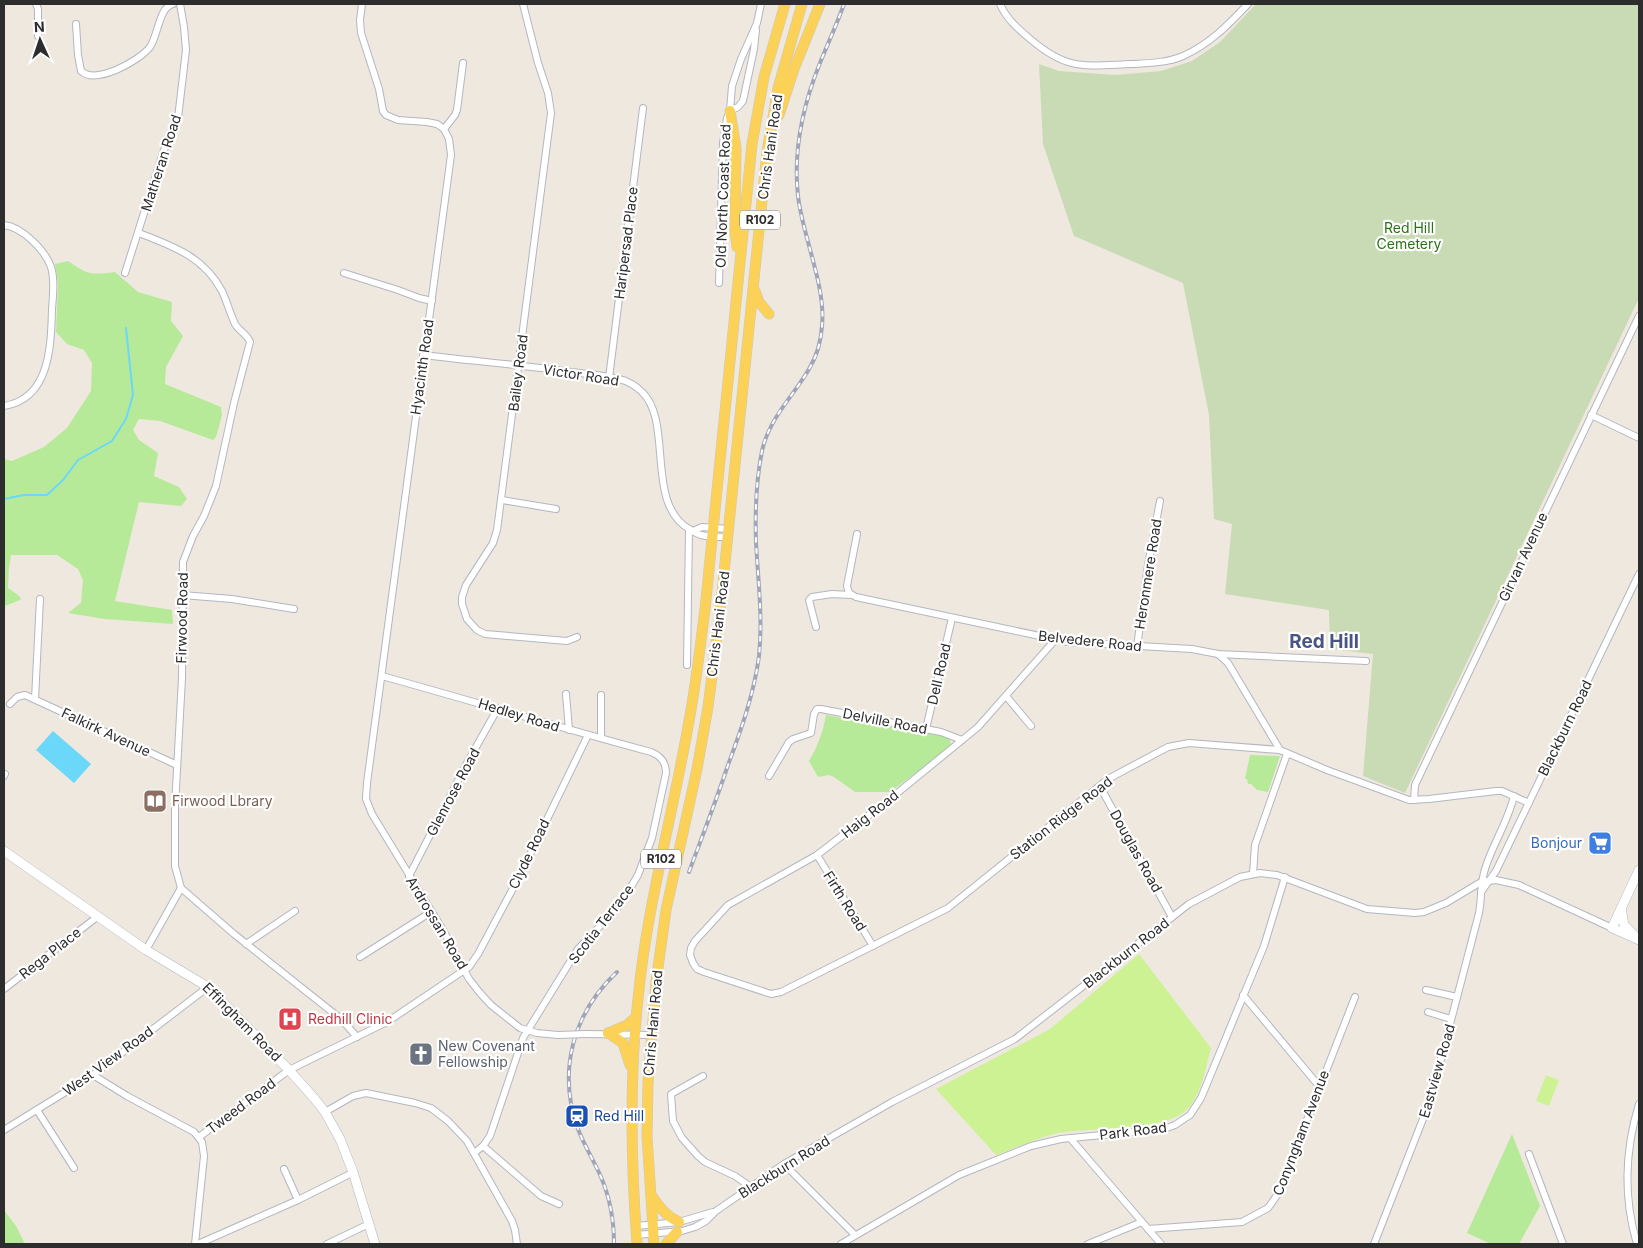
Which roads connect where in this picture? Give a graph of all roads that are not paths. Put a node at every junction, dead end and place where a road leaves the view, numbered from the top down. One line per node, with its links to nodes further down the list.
1 (36, 4): 14 (street)
2 (173, 4): 13 (street)
3 (180, 4): 21 (street, Matheran Road)
4 (362, 4): 18 (street)
5 (523, 4): 31 (street, Bailey Road)
6 (761, 4): 12 (street, Old North Coast Road)
7 (785, 4): 22 (main road, Chris Hani Road / R102)
8 (802, 4): 19 (main road, Chris Hani Road / R102)
9 (820, 4): 19 (main road)
10 (1000, 4): 11 (street)
11 (1248, 4)
12 (757, 23): 17 (street, Old North Coast Road); 17 (street, Old North Coast Road)
13 (76, 24)
14 (38, 36)
15 (463, 63): 18 (street)
16 (643, 108): 32 (street, Haripersad Place)
17 (730, 111): 22 (main road); 25 (street, Old North Coast Road)
18 (444, 129): 27 (street, Hyacinth Road)
19 (770, 137): 26 (main road, Chris Hani Road / R102)
20 (4, 225): 33 (street)
21 (139, 233): 23 (street, Matheran Road); 44 (street, Firwood Road)
22 (740, 260): 40 (main road, Chris Hani Road / R102)
23 (125, 273)
24 (344, 273): 27 (street)
25 (720, 282)
26 (754, 288): 28 (main road); 41 (main road, Chris Hani Road / R102)
27 (432, 301): 30 (street, Hyacinth Road)
28 (769, 314)
29 (1639, 316): 34 (street, Girvan Avenue)
30 (424, 355): 31 (street, Victor Road); 56 (street, Hyacinth Road)
31 (518, 366): 32 (street, Victor Road); 36 (street, Bailey Road)
32 (609, 378): 39 (street, Victor Road)
33 (4, 406)
34 (1591, 415): 35 (street); 76 (street, Girvan Avenue)
35 (1639, 438)
36 (502, 500): 38 (street); 50 (street, Bailey Road)
37 (1160, 501): 52 (street, Heronmere Road)
38 (556, 509)
39 (691, 530): 40 (street); 55 (street)
40 (712, 532): 41 (street); 108 (main road, Chris Hani Road / R102)
41 (728, 533): 113 (main road, Chris Hani Road / R102)
42 (856, 534): 45 (street)
43 (1639, 574): 77 (street, Blackburn Road)
44 (182, 595): 47 (street); 72 (street, Firwood Road)
45 (851, 595): 48 (street, Belvedere Road); 49 (street, Belvedere Road)
46 (40, 599): 60 (street)
47 (294, 608)
48 (952, 618): 51 (street, Belvedere Road); 64 (street, Dell Road)
49 (816, 627)
50 (577, 637)
51 (1055, 640): 52 (street, Belvedere Road); 59 (street, Haig Road)
52 (1137, 647): 53 (street, Belvedere Road)
53 (1218, 654): 54 (street, Belvedere Road); 69 (street)
54 (1366, 661)
55 (688, 665)
56 (382, 676): 62 (street, Hedley Road); 82 (street, Ardrossan Road)
57 (566, 694): 65 (street)
58 (601, 695): 67 (street)
59 (1006, 696): 63 (street); 68 (street, Haig Road)
60 (35, 699): 61 (street); 72 (street, Falkirk Avenue)
61 (10, 704)
62 (498, 708): 65 (street, Hedley Road); 82 (street, Glenrose Road)
63 (1031, 726)
64 (926, 729): 68 (street, Delville Road); 73 (street, Delville Road)
65 (569, 730): 66 (street, Hedley Road)
66 (588, 735): 67 (street, Hedley Road); 99 (street, Clyde Road)
67 (602, 738): 70 (street, Hedley Road)
68 (962, 740): 79 (street, Haig Road)
69 (1280, 750): 71 (street, Station Ridge Road); 74 (street, Station Ridge Road)
70 (657, 754): 110 (street, Scotia Terrace)
71 (1287, 754): 76 (street, Station Ridge Road); 81 (street)
72 (177, 765): 86 (street, Firwood Road)
73 (768, 776)
74 (1098, 787): 92 (street, Douglas Road); 96 (street, Station Ridge Road)
75 (1514, 796): 76 (street, Station Ridge Road); 77 (street, Station Ridge Road); 85 (street)
76 (1414, 800)
77 (1529, 803): 84 (street, Blackburn Road)
78 (4, 851): 91 (street, Effingham Road)
79 (817, 855): 96 (street, Firth Road); 100 (street, Haig Road)
80 (1639, 870): 88 (street)
81 (1253, 874): 83 (street, Blackburn Road); 92 (street, Blackburn Road)
82 (409, 876): 90 (street, Ardrossan Road)
83 (1286, 877): 85 (street, Blackburn Road); 104 (street, Park Road)
84 (1490, 880): 85 (street, Blackburn Road); 87 (street); 93 (street)
85 (1482, 882): 87 (street, Eastview Road)
86 (181, 888): 95 (street); 97 (street)
87 (1481, 892): 106 (street, Eastview Road)
88 (1621, 908): 93 (street); 94 (street)
89 (295, 911): 95 (street)
90 (431, 912): 98 (street); 99 (street, Ardrossan Road)
91 (97, 917): 97 (street, Effingham Road); 102 (street, Rega Place)
92 (1172, 917): 129 (street, Blackburn Road)
93 (1612, 928): 94 (street)
94 (1639, 940)
95 (246, 944): 114 (street)
96 (873, 946): 100 (street, Station Ridge Road)
97 (146, 950): 101 (street, Effingham Road)
98 (360, 957)
99 (465, 970): 110 (street, Ardrossan Road); 114 (street, Tweed Road)
100 (704, 972)
101 (208, 987): 115 (street, Effingham Road); 117 (street, West View Road)
102 (4, 989)
103 (1426, 990): 106 (street)
104 (1242, 995): 119 (street); 125 (street, Park Road)
105 (1355, 997): 119 (street, Conyngham Avenue)
106 (1458, 997): 109 (street, Eastview Road)
107 (1428, 1012): 109 (street)
108 (636, 1017): 111 (main road); 112 (main road, Chris Hani Road / R102)
109 (1451, 1019): 153 (street, Eastview Road)
110 (527, 1030): 111 (street, Ardrossan Road, bridge); 126 (street, Scotia Terrace)
111 (608, 1034): 112 (street, Ardrossan Road); 116 (main road)
112 (635, 1034): 113 (street, Ardrossan Road); 116 (main road, Chris Hani Road / R102)
113 (651, 1035): 134 (main road, Chris Hani Road / R102)
114 (357, 1036): 115 (street, Tweed Road)
115 (289, 1070): 122 (street, Effingham Road); 124 (street, Tweed Road)
116 (633, 1073): 143 (main road, Chris Hani Road / R102)
117 (93, 1075): 121 (street, West View Road); 124 (street)
118 (703, 1076): 133 (street)
119 (1319, 1086): 141 (street, Conyngham Avenue)
120 (1639, 1104): 155 (street)
121 (37, 1110): 123 (street, West View Road); 130 (street)
122 (324, 1112): 127 (street); 139 (street, Effingham Road)
123 (4, 1130)
124 (199, 1137): 145 (street)
125 (1070, 1138): 138 (street); 144 (street, Park Road)
126 (484, 1146): 127 (street); 136 (street)
127 (474, 1153): 148 (street)
128 (1529, 1154): 154 (street)
129 (784, 1164): 133 (street, Blackburn Road); 144 (street)
130 (74, 1168)
131 (284, 1169): 135 (street)
132 (348, 1175): 135 (street)
133 (751, 1187): 137 (street, Blackburn Road)
134 (650, 1193): 140 (main road); 142 (main road, Chris Hani Road / R102)
135 (298, 1200): 145 (street)
136 (559, 1204)
137 (716, 1211): 140 (street, Blackburn Road); 140 (street, Blackburn Road)
138 (1142, 1222): 141 (street); 151 (street)
139 (369, 1224): 146 (street); 147 (street, Effingham Road)
140 (678, 1227): 142 (street, Blackburn Road); 142 (street, Blackburn Road); 149 (main road)
141 (1148, 1229): 152 (street)
142 (653, 1234): 143 (street, Blackburn Road)
143 (636, 1235)
144 (855, 1235): 150 (street, Park Road)
145 (197, 1244)
146 (327, 1244)
147 (375, 1244)
148 (517, 1244)
149 (666, 1244)
150 (841, 1244)
151 (1088, 1244)
152 (1161, 1244)
153 (1374, 1244)
154 (1563, 1244)
155 (1637, 1244)

